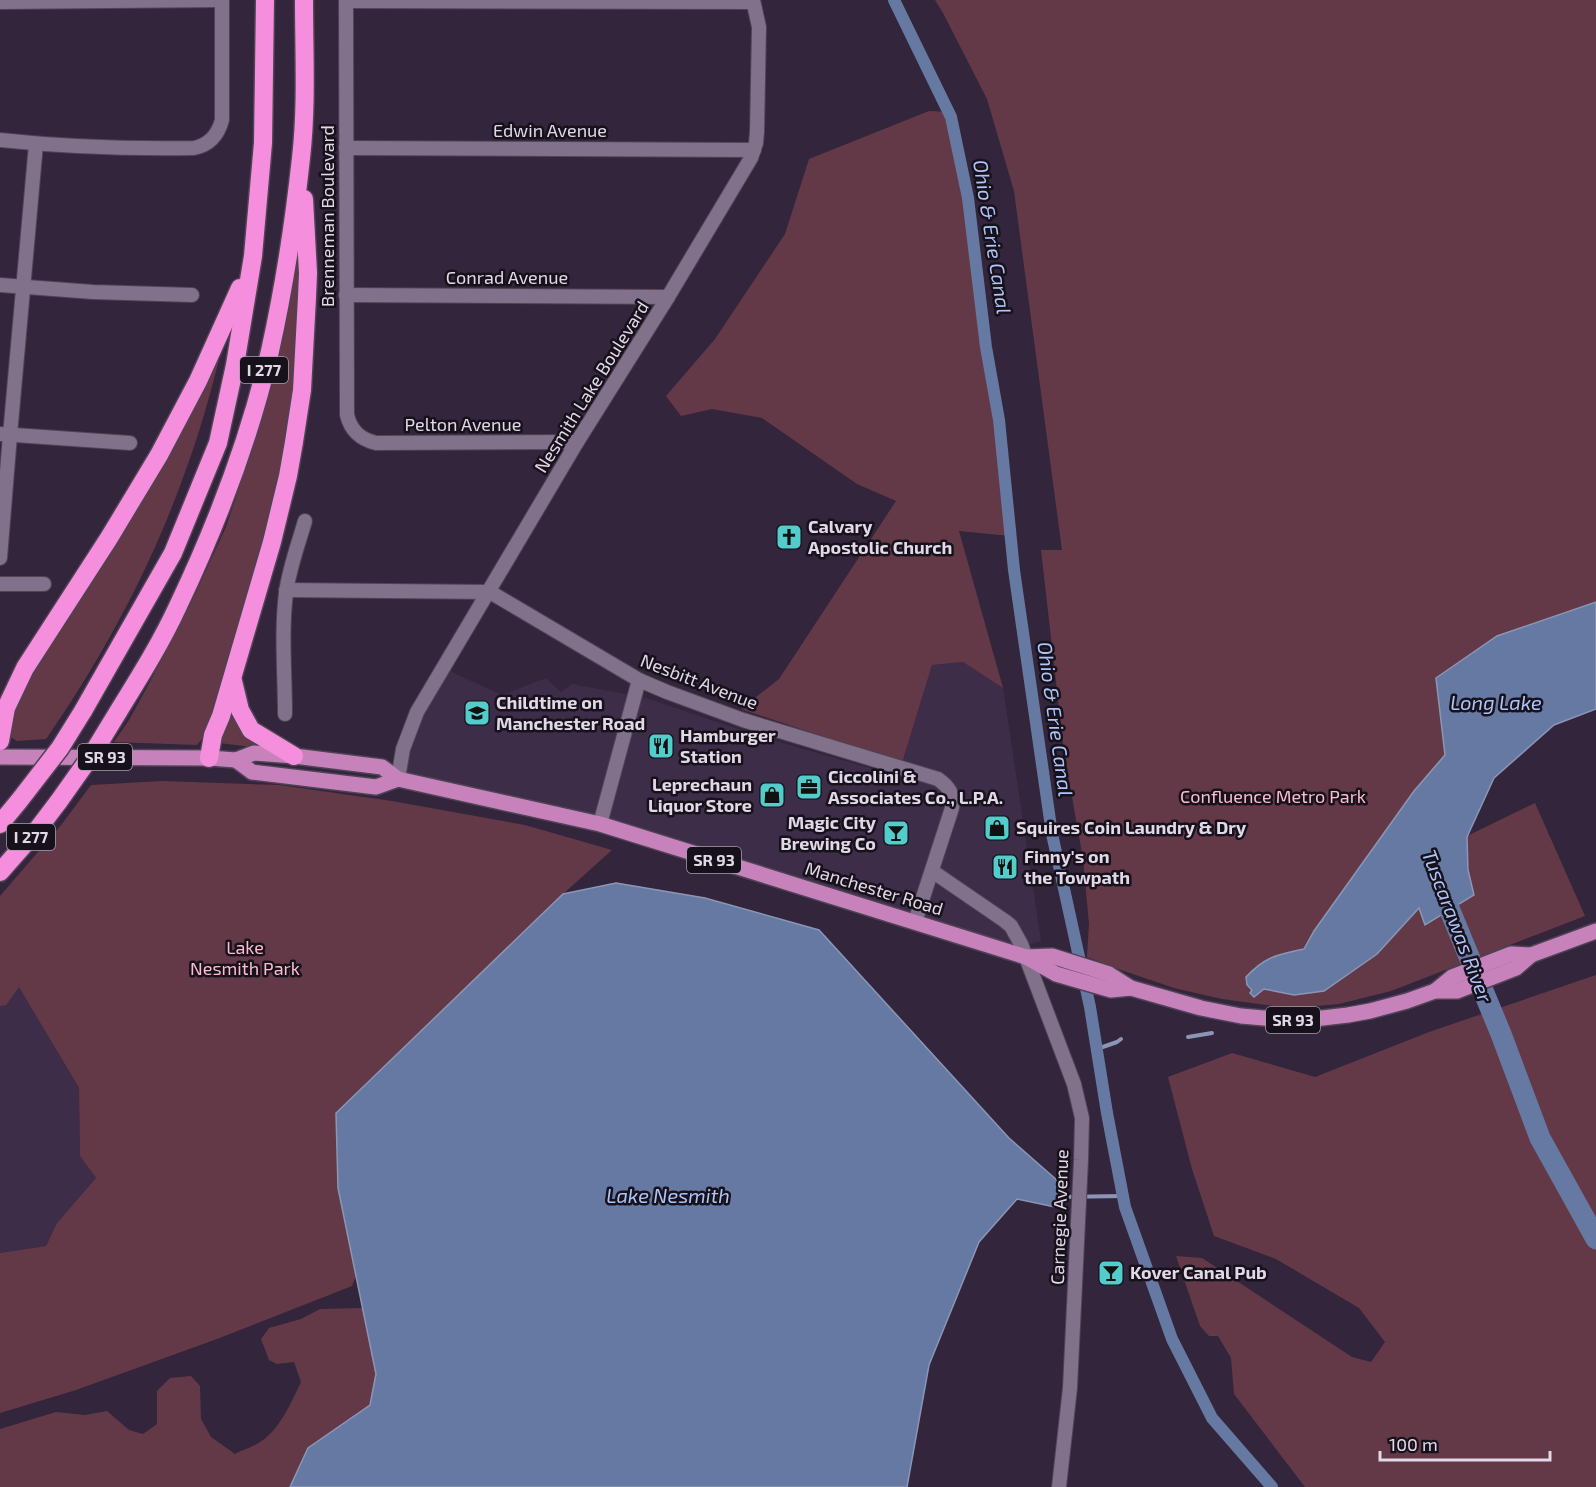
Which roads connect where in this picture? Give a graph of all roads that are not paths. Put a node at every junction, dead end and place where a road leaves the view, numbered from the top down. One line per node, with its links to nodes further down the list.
1 (222, 0): 6 (street); 8 (street)
2 (265, 0): 12 (highway, I 277)
3 (304, 0): 11 (highway, I 277)
4 (346, 0): 5 (street); 9 (street, Brenneman Boulevard)
5 (753, 1): 10 (street, Nesmith Lake Boulevard)
6 (0, 2)
7 (0, 140): 8 (street)
8 (36, 144): 14 (street)
9 (346, 148): 10 (street, Edwin Avenue); 16 (street, Brenneman Boulevard)
10 (754, 150): 17 (street, Nesmith Lake Boulevard)
11 (301, 157): 28 (highway); 40 (highway, I 277, bridge)
12 (251, 265): 31 (highway); 37 (highway, I 277, bridge)
13 (0, 285): 14 (street)
14 (23, 287): 15 (street); 19 (street)
15 (192, 295)
16 (346, 296): 17 (street, Conrad Avenue); 18 (street, Brenneman Boulevard)
17 (668, 297): 20 (street, Nesmith Lake Boulevard)
18 (353, 430): 20 (street, Pelton Avenue)
19 (5, 434): 21 (street); 23 (street)
20 (577, 442): 27 (street, Nesmith Lake Boulevard)
21 (130, 443)
22 (305, 521): 26 (street)
23 (0, 558)
24 (0, 584): 25 (street)
25 (44, 584)
26 (286, 590): 27 (street, Nesbitt Avenue); 30 (street)
27 (489, 592): 29 (street, Nesbitt Avenue); 36 (street, Nesmith Lake Boulevard)
28 (232, 678): 32 (highway); 34 (highway)
29 (639, 680): 38 (street); 39 (street, Nesbitt Avenue)
30 (285, 714)
31 (0, 741)
32 (294, 756): 35 (main road, Manchester Road / SR 93); 36 (main road, Manchester Road / SR 93)
33 (0, 757): 34 (main road, Manchester Road / SR 93)
34 (209, 758): 35 (main road, Manchester Road / SR 93)
35 (236, 760): 36 (main road, Manchester Road / SR 93)
36 (398, 779): 38 (main road, Manchester Road / SR 93)
37 (0, 824)
38 (600, 825): 41 (main road, Manchester Road / SR 93)
39 (932, 871): 41 (street, Nesbitt Avenue); 43 (street)
40 (0, 872)
41 (915, 922): 43 (main road, Manchester Road / SR 93)
42 (1596, 931): 44 (main road, Manchester Road / SR 93)
43 (1026, 957): 44 (main road, Manchester Road / SR 93); 44 (main road, Manchester Road / SR 93); 45 (street, Carnegie Avenue)
44 (1131, 988)
45 (1059, 1487)

